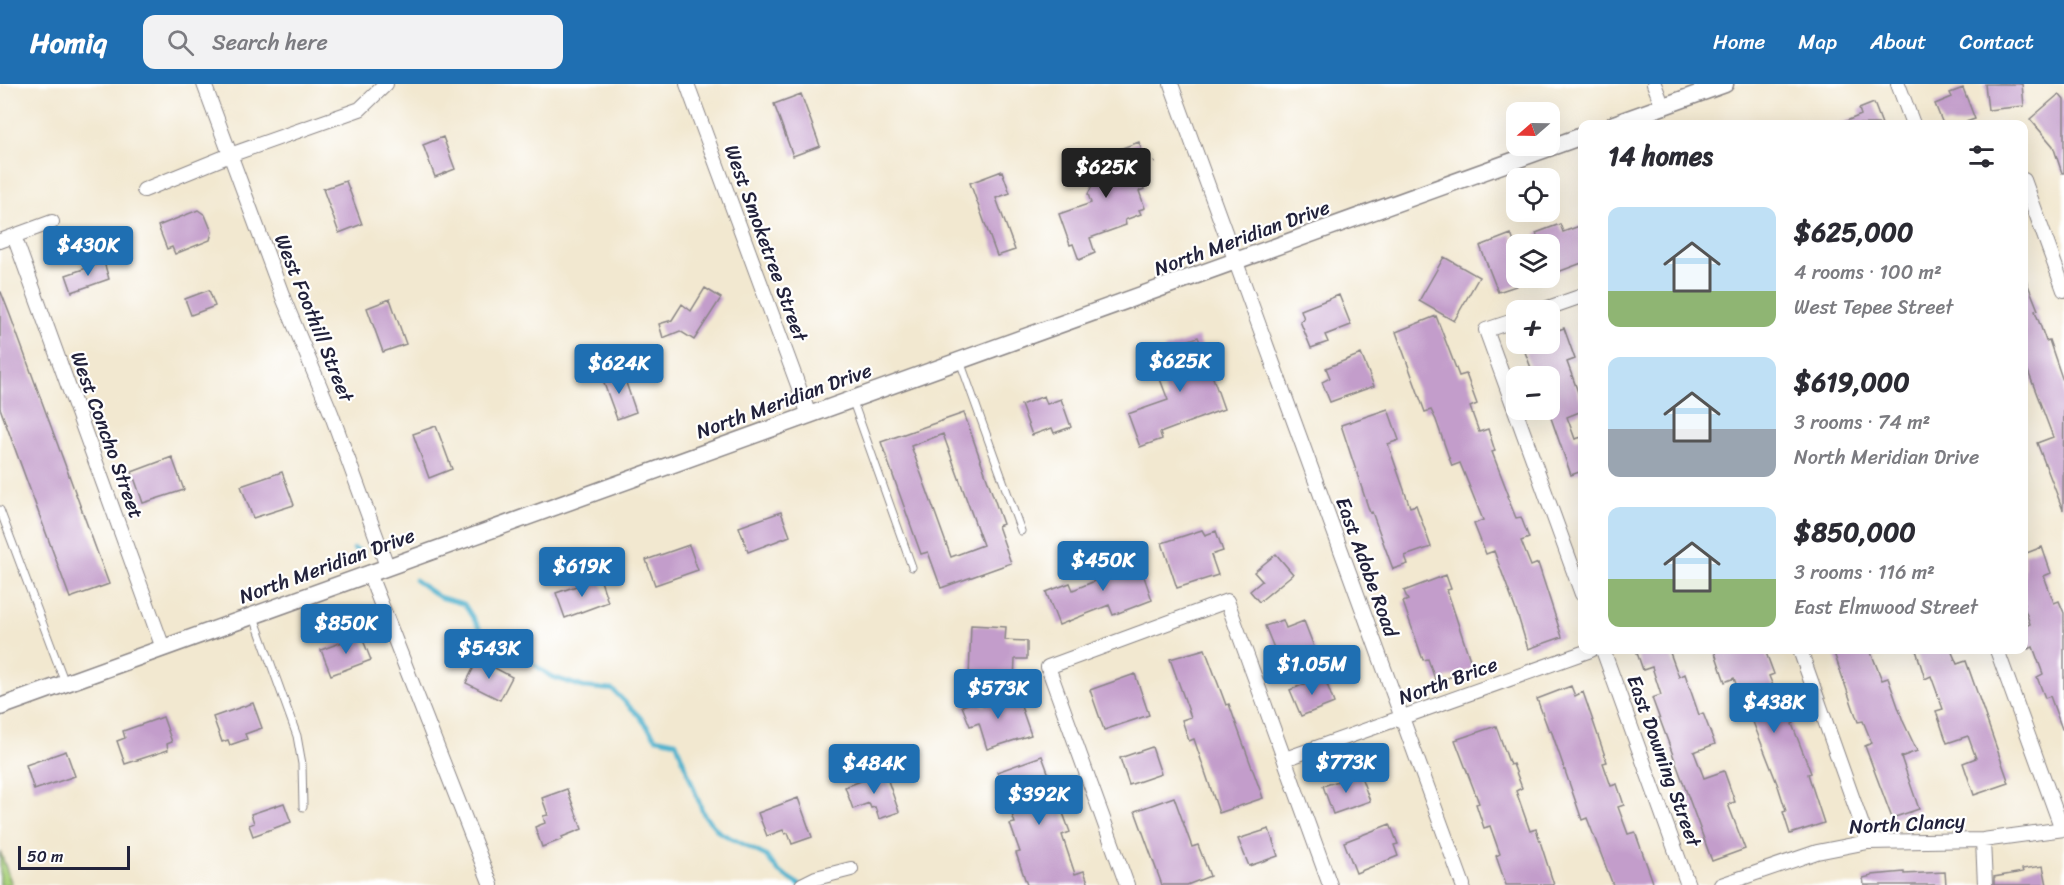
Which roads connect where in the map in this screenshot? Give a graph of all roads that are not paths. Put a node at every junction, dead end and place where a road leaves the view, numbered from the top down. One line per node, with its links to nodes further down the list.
1 (204, 84): 12 (street, West Foothill Street)
2 (386, 84): 12 (street)
3 (687, 84): 25 (street, West Smoketree Street)
4 (1171, 84): 18 (street, East Adobe Road)
5 (1654, 84): 8 (street)
6 (1725, 84): 8 (street)
7 (1898, 84): 10 (street)
8 (1663, 107): 9 (street)
9 (1626, 120)
10 (1912, 120)
11 (1578, 137): 18 (street, North Meridian Drive)
12 (230, 155): 13 (street); 28 (street, West Foothill Street)
13 (144, 190)
14 (2028, 191): 19 (street)
15 (52, 222): 16 (street)
16 (14, 236): 17 (street); 33 (street, West Concho Street)
17 (0, 241)
18 (1236, 262): 23 (street, North Meridian Drive); 40 (street, East Adobe Road)
19 (2064, 290)
20 (1578, 297): 21 (street)
21 (1560, 304)
22 (1506, 323): 31 (street)
23 (960, 361): 24 (street, North Meridian Drive); 27 (lane)
24 (852, 399): 25 (street, North Meridian Drive); 29 (lane)
25 (808, 415): 28 (street, North Meridian Drive)
26 (0, 510): 38 (lane)
27 (1021, 531)
28 (387, 566): 30 (street, North Meridian Drive)
29 (912, 567)
30 (369, 573): 32 (street, North Meridian Drive); 47 (street)
31 (1578, 583)
32 (254, 615): 33 (street, North Meridian Drive); 42 (lane)
33 (163, 648): 38 (street, North Meridian Drive)
34 (1580, 654): 40 (street, North Brice)
35 (1603, 654): 52 (street, East Downing Street)
36 (1801, 654): 45 (street)
37 (1997, 654): 43 (street)
38 (65, 683): 39 (street, North Meridian Drive)
39 (0, 707)
40 (1401, 718): 41 (street, North Brice); 51 (street, East Adobe Road)
41 (1285, 759): 49 (street); 50 (street)
42 (303, 807)
43 (2063, 829): 44 (street, North Clancy)
44 (1983, 840): 45 (street, North Clancy); 54 (street)
45 (1869, 842): 53 (street, North Clancy)
46 (850, 869): 48 (street)
47 (491, 885)
48 (802, 885)
49 (1127, 885)
50 (1330, 885)
51 (1463, 885)
52 (1688, 885)
53 (1720, 885)
54 (1985, 885)

